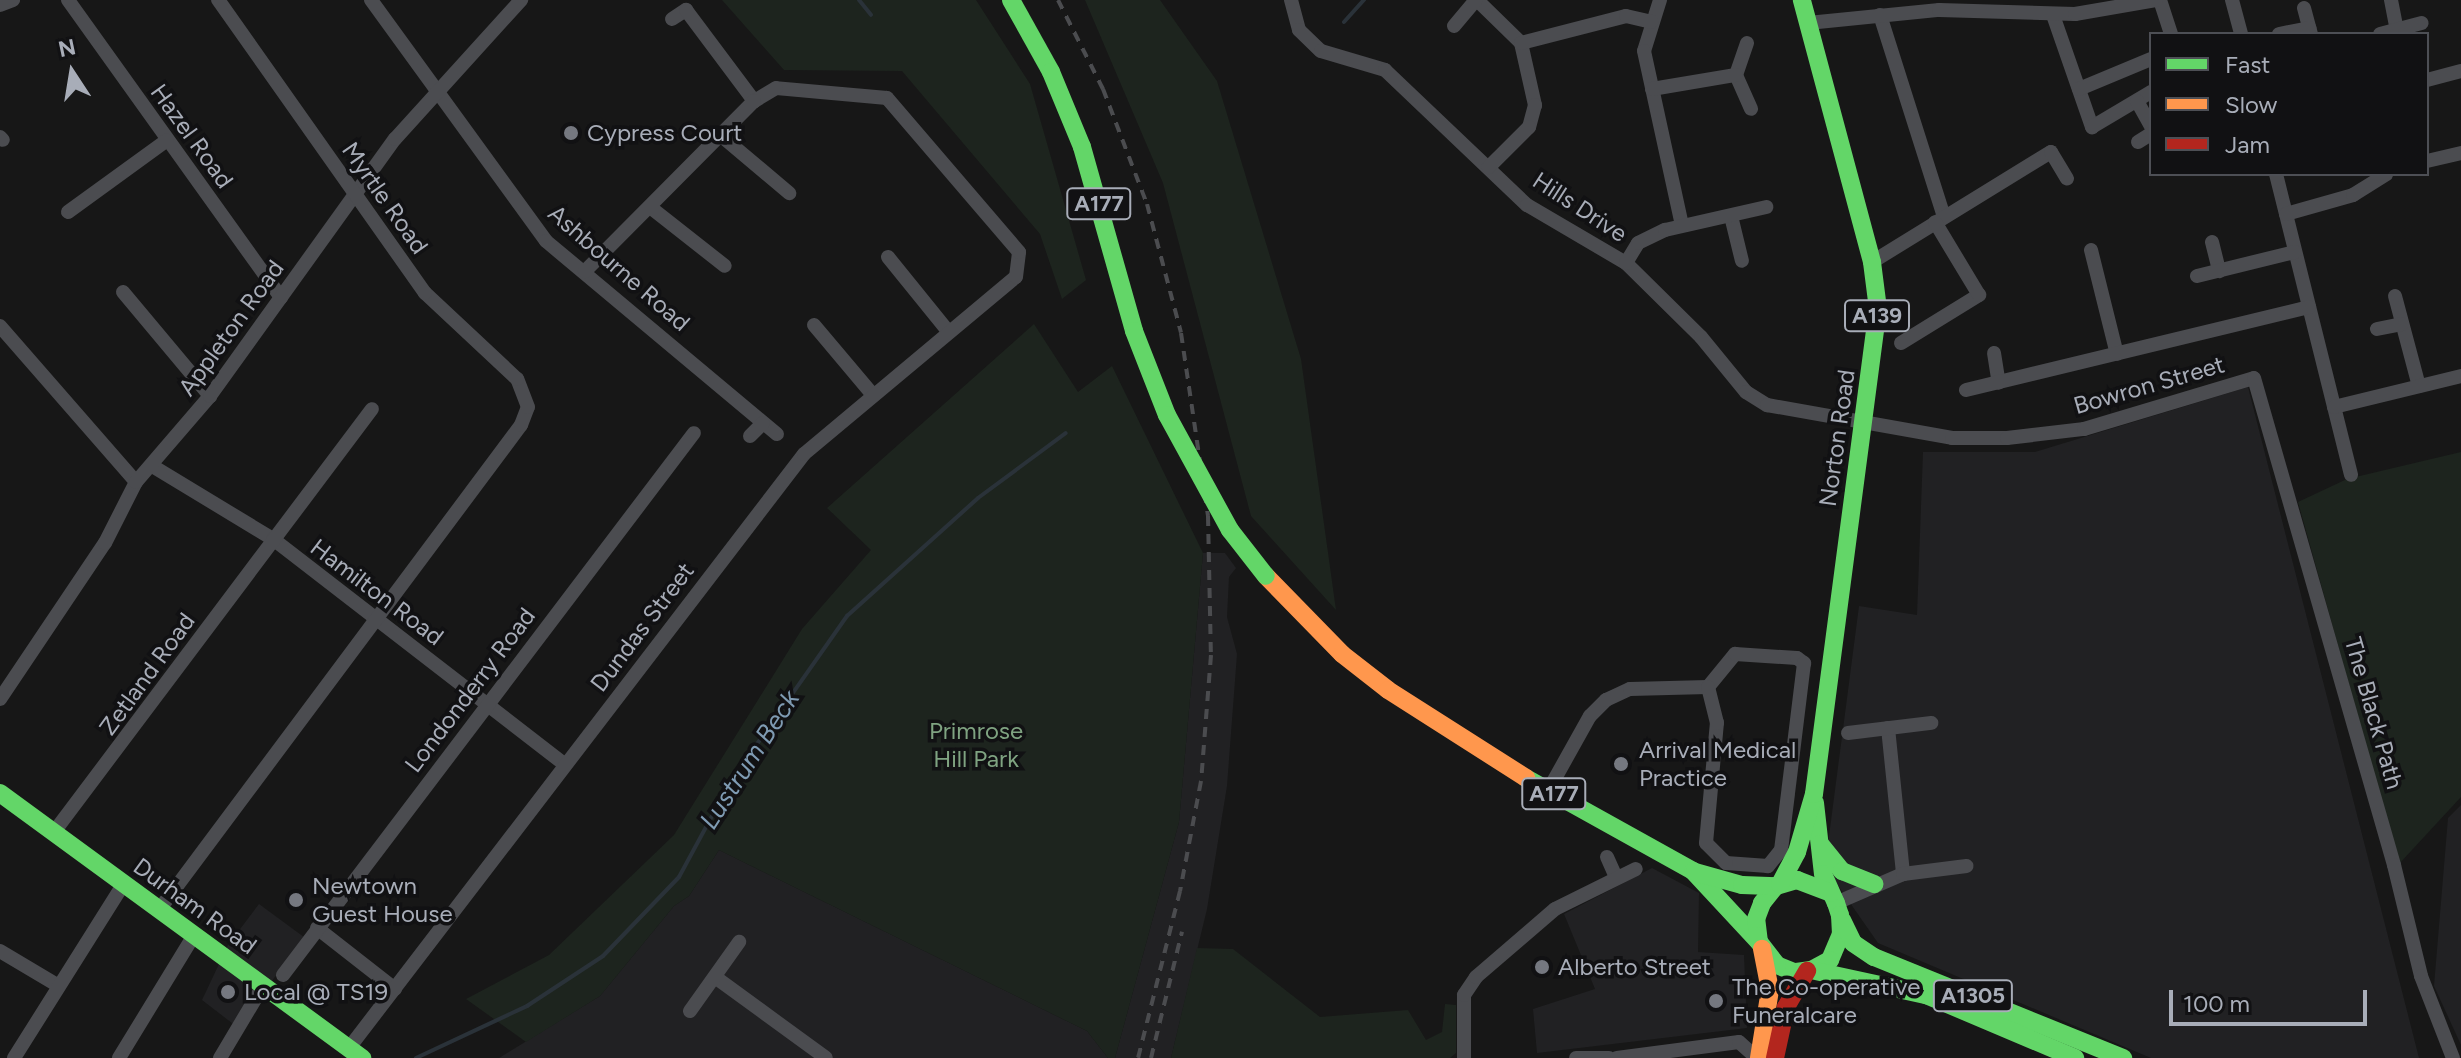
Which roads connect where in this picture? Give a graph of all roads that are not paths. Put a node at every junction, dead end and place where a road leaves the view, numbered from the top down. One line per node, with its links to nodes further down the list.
1 (13, 0): 14 (street)
2 (68, 0): 44 (street, Hazel Road)
3 (218, 0): 52 (street, Myrtle Road)
4 (371, 0): 36 (street, Ashbourne Road)
5 (521, 0): 36 (street, Appleton Road)
6 (1011, 0): 110 (main road, A177, bridge)
7 (1291, 0): 48 (street, Hills Drive)
8 (1476, 0): 22 (street); 28 (street)
9 (1660, 0): 19 (street)
10 (1802, 0): 20 (main road, Norton Road / A139)
11 (2158, 0): 17 (street); 25 (street)
12 (2232, 0): 26 (street)
13 (2391, 0): 23 (street)
14 (0, 5)
15 (2304, 8): 24 (street)
16 (1880, 15): 17 (street); 20 (street); 59 (street)
17 (2053, 15): 35 (street)
18 (672, 19): 38 (street)
19 (1651, 22): 28 (street); 34 (street)
20 (1808, 23): 66 (main road, Norton Road / A139)
21 (2422, 23): 23 (street)
22 (1454, 26)
23 (2397, 30): 27 (street)
24 (2310, 31)
25 (2170, 32)
26 (2240, 32)
27 (2388, 32)
28 (1521, 43): 48 (street)
29 (1747, 43): 32 (street)
30 (2149, 60): 35 (street)
31 (2461, 71): 33 (street)
32 (1736, 75): 34 (street); 40 (street)
33 (2429, 79)
34 (1652, 89): 60 (street)
35 (2079, 89): 39 (street)
36 (435, 92): 52 (street, Appleton Road); 69 (street, Ashbourne Road)
37 (2149, 93): 39 (street)
38 (754, 101): 42 (street); 80 (street, Dundas Street)
39 (2137, 101): 41 (street)
40 (1751, 109)
41 (2149, 122)
42 (719, 134): 53 (street); 54 (street)
43 (2149, 135): 45 (street)
44 (167, 140): 56 (street); 74 (street, Hazel Road)
45 (2138, 142)
46 (2461, 153): 47 (street)
47 (2429, 161)
48 (1489, 167): 67 (street, Hills Drive)
49 (2276, 176): 57 (street)
50 (2383, 176): 57 (street)
51 (2067, 179): 59 (street)
52 (356, 193): 74 (street, Appleton Road); 102 (street, Myrtle Road)
53 (789, 193)
54 (650, 207): 68 (street); 69 (street)
55 (1766, 207): 58 (street)
56 (68, 212)
57 (2286, 214): 63 (street)
58 (1731, 216): 60 (street); 65 (street)
59 (1940, 219): 66 (street); 81 (street)
60 (1682, 225): 67 (street)
61 (2212, 242): 70 (street)
62 (2091, 250): 83 (street)
63 (2295, 252): 70 (street); 75 (street)
64 (888, 257): 80 (street)
65 (1742, 261)
66 (1872, 262): 94 (main road, Norton Road / A139)
67 (1626, 263): 94 (street, Hills Drive)
68 (725, 266)
69 (585, 271): 93 (street, Ashbourne Road)
70 (2219, 271): 71 (street)
71 (2197, 276)
72 (123, 292): 90 (street)
73 (2395, 296): 76 (street)
74 (281, 298): 90 (street, Appleton Road)
75 (2309, 307): 83 (street); 91 (street)
76 (2402, 324): 79 (street); 87 (street)
77 (814, 325): 89 (street)
78 (0, 326): 100 (street)
79 (2377, 329)
80 (948, 331): 89 (street, Dundas Street)
81 (1901, 343)
82 (1994, 353): 86 (street)
83 (2117, 354): 86 (street)
84 (2461, 376): 87 (street)
85 (2254, 378): 94 (street, Bowron Street); 151 (street, The Black Path)
86 (1999, 383): 88 (street)
87 (2419, 386): 91 (street)
88 (1966, 390)
89 (873, 395): 109 (street, Dundas Street)
90 (210, 396): 98 (street, Appleton Road)
91 (2334, 407): 99 (street)
92 (372, 409): 101 (street, Zetland Road)
93 (763, 423): 96 (street, Ashbourne Road); 97 (street)
94 (1865, 425): 112 (main road, Norton Road / A139)
95 (694, 433): 105 (street, Londonderry Road)
96 (777, 434)
97 (750, 436)
98 (154, 467): 100 (street, Appleton Road); 101 (street, Hamilton Road)
99 (2351, 475)
100 (136, 482): 104 (street, Appleton Road)
101 (273, 539): 102 (street, Hamilton Road); 113 (street, Zetland Road)
102 (378, 617): 105 (street, Hamilton Road); 125 (street)
103 (1708, 687): 103 (street); 110 (street)
104 (0, 699)
105 (486, 705): 109 (street, Hamilton Road); 126 (street, Londonderry Road)
106 (1931, 723): 107 (street)
107 (1888, 728): 108 (street); 119 (street)
108 (1848, 733)
109 (564, 764): 136 (street, Dundas Street)
110 (1548, 791): 118 (main road, A177)
111 (0, 793): 113 (main road, Durham Road)
112 (1814, 794): 114 (main road, Norton Road / A139); 123 (main road, Norton Road / A139)
113 (54, 832): 121 (main road, Durham Road)
114 (1819, 843): 122 (main road); 124 (main road, Norton Road / A139)
115 (1607, 857): 120 (street)
116 (1966, 866): 119 (street)
117 (1636, 869): 120 (street)
118 (1693, 871): 123 (main road, A177); 129 (main road, A177)
119 (1903, 874): 122 (street)
120 (1616, 877): 143 (street)
121 (124, 883): 125 (main road, Durham Road); 134 (street)
122 (1874, 884): 124 (street)
123 (1778, 885): 124 (main road); 129 (main road, Norton Road / A139)
124 (1836, 904): 131 (main road, Norton Road / A139); 150 (main road, A1305)
125 (159, 910): 127 (main road, Durham Road)
126 (317, 928): 132 (street, Londonderry Road); 136 (street)
127 (194, 935): 135 (main road, Durham Road); 140 (street)
128 (739, 942): 133 (street)
129 (1760, 945): 131 (main road); 147 (main road)
130 (0, 951): 134 (street)
131 (1809, 971): 148 (main road, Norton Road); 149 (main road, A1305)
132 (283, 975)
133 (715, 977): 137 (street); 142 (street)
134 (57, 985): 139 (street)
135 (263, 986): 138 (main road, Durham Road); 141 (street)
136 (395, 989): 138 (street, Dundas Street)
137 (690, 1011)
138 (356, 1053)
139 (14, 1058)
140 (119, 1058)
141 (220, 1058)
142 (826, 1058)
143 (1464, 1058)
144 (1576, 1058): 145 (street)
145 (1609, 1058)
146 (1617, 1058): 147 (street)
147 (1758, 1058)
148 (1778, 1058)
149 (2075, 1058)
150 (2123, 1058)
151 (2453, 1058)

